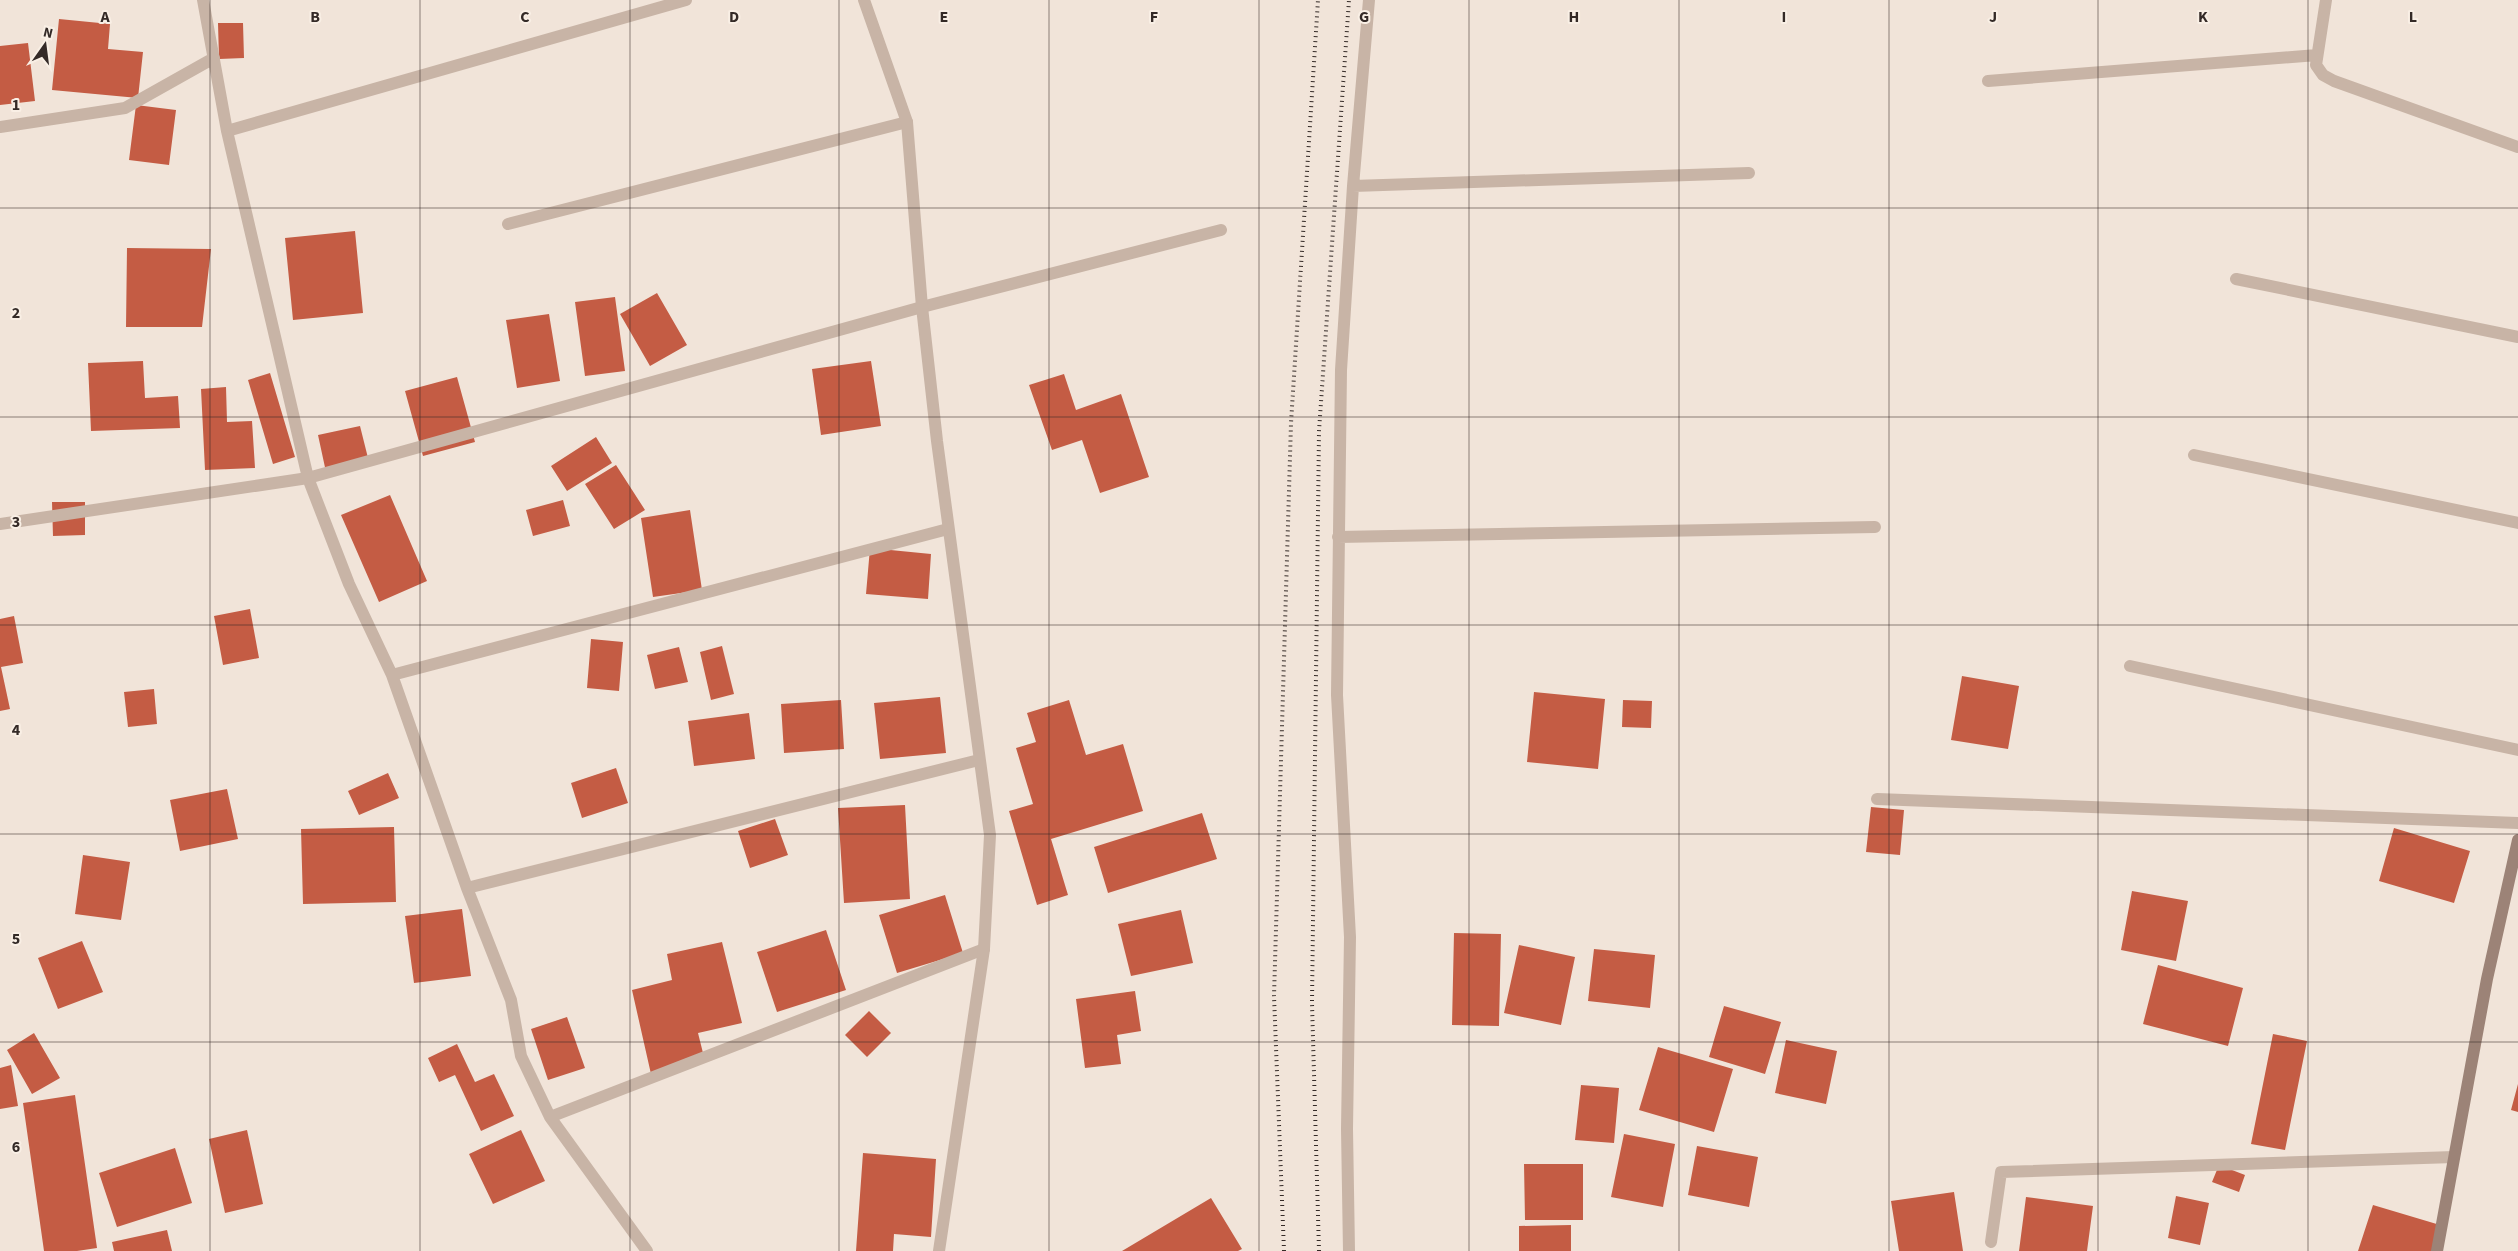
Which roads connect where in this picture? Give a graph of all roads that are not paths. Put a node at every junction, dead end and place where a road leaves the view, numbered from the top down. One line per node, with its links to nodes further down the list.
1 (203, 0): 7 (street)
2 (686, 0): 11 (street)
3 (864, 0): 9 (street)
4 (1369, 0): 14 (street)
5 (2326, 0): 6 (street)
6 (2317, 55): 8 (street); 12 (street)
7 (214, 58): 10 (street); 11 (street)
8 (1988, 81)
9 (907, 122): 15 (street); 18 (street)
10 (0, 127)
11 (227, 131): 21 (street)
12 (2518, 147)
13 (1749, 173): 14 (street)
14 (1353, 186): 26 (street)
15 (508, 224)
16 (1222, 230): 18 (street)
17 (2236, 279): 19 (street)
18 (922, 307): 21 (street); 25 (street)
19 (2518, 337)
20 (2194, 455): 22 (street)
21 (308, 478): 23 (street); 28 (street)
22 (2518, 523)
23 (0, 524)
24 (1875, 526): 26 (street)
25 (948, 529): 28 (street); 30 (street)
26 (1338, 537): 41 (street)
27 (2130, 666): 29 (street)
28 (392, 675): 34 (street)
29 (2518, 750)
30 (979, 760): 34 (street); 35 (street)
31 (1877, 799): 32 (street)
32 (2518, 823)
33 (2518, 840): 37 (main road)
34 (467, 888): 36 (street)
35 (984, 949): 36 (street); 40 (street)
36 (550, 1117): 39 (street)
37 (2454, 1157): 38 (street); 42 (main road)
38 (1991, 1242)
39 (647, 1251)
40 (939, 1251)
41 (1349, 1251)
42 (2437, 1251)

